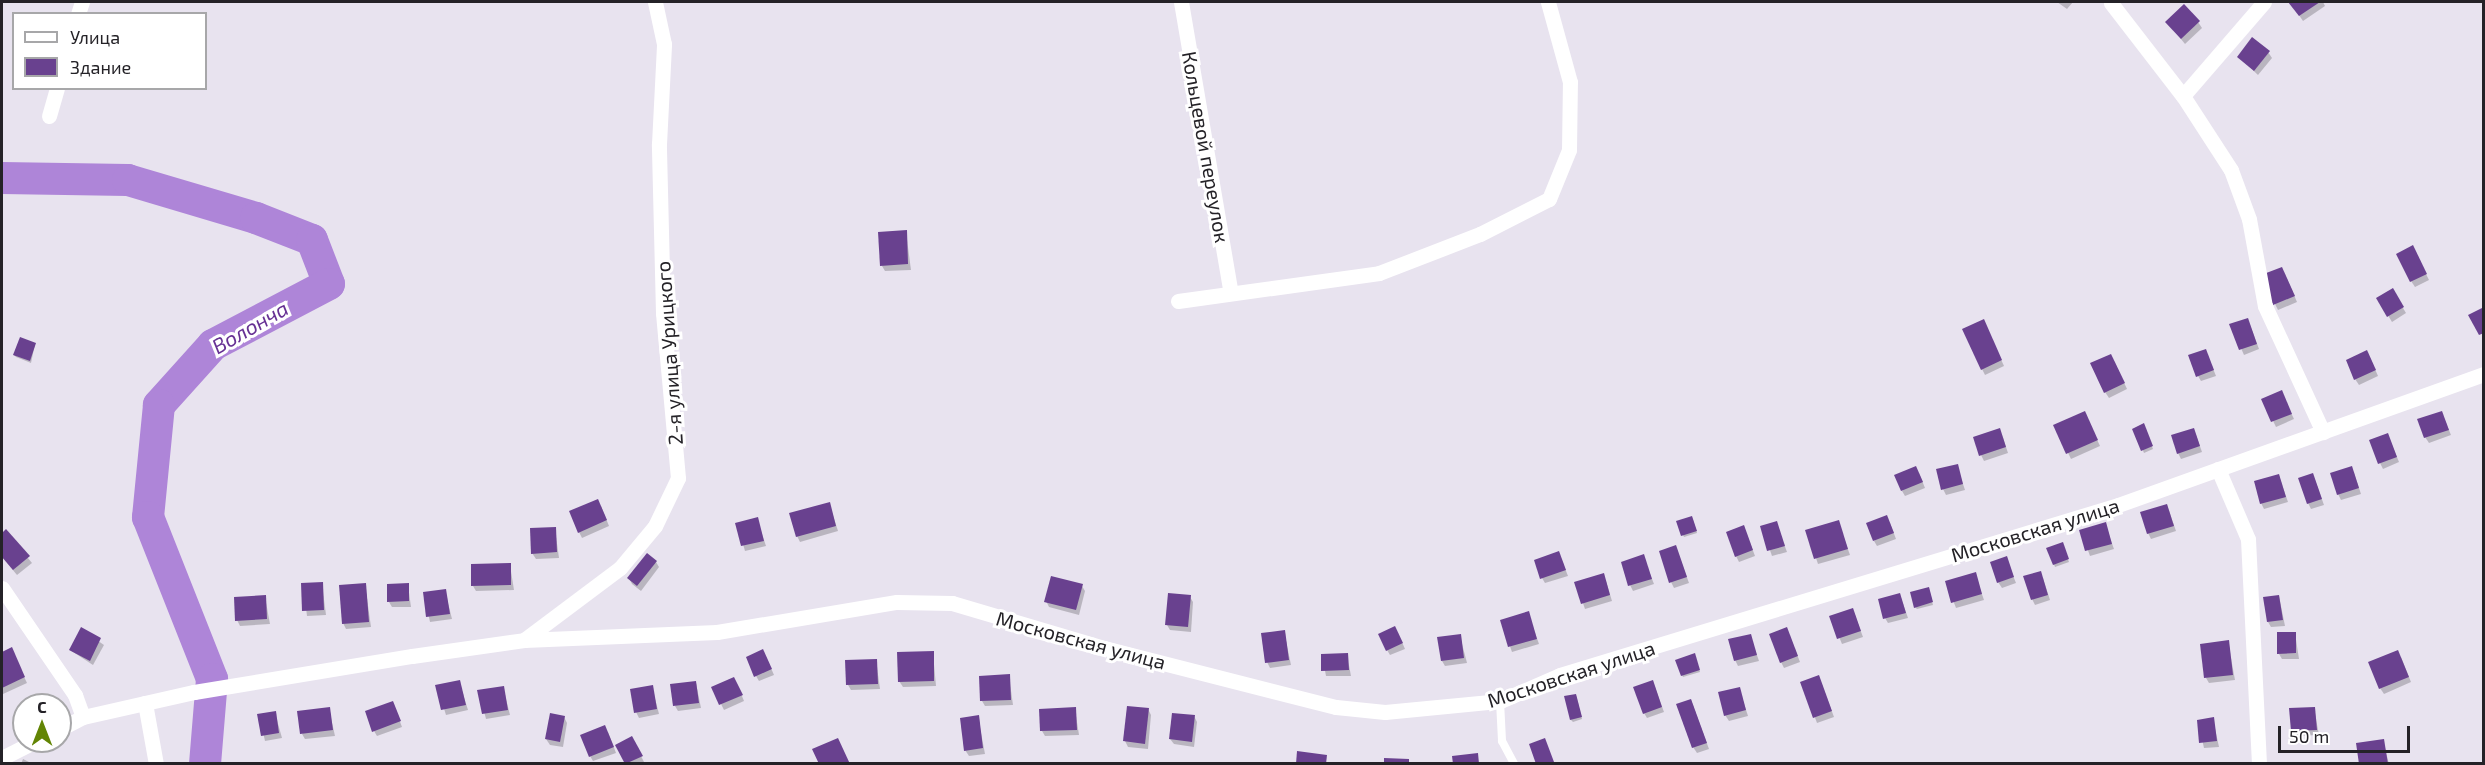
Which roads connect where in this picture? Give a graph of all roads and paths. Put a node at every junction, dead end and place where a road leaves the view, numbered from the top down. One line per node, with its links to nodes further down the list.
1 (655, 2): 15 (street, 2-я улица Урицкого)
2 (1181, 2): 9 (street, Кольцевой переулок)
3 (1548, 2): 9 (street)
4 (2264, 2): 7 (street)
5 (2111, 3): 7 (street)
6 (56, 90): 8 (street)
7 (2183, 96): 12 (street)
8 (50, 116)
9 (1231, 292): 10 (street)
10 (1178, 300)
11 (2484, 374): 12 (street, Московская улица)
12 (2323, 432): 13 (street, Московская улица)
13 (2218, 469): 16 (street, Московская улица); 22 (street)
14 (2, 588): 18 (street)
15 (524, 640): 16 (street, Московская улица); 17 (street, Московская улица)
16 (1500, 701): 21 (lane)
17 (145, 703): 18 (street, Московская улица); 20 (street)
18 (83, 717): 19 (street, Московская улица)
19 (72, 723)
20 (156, 764)
21 (1514, 764)
22 (2259, 764)

